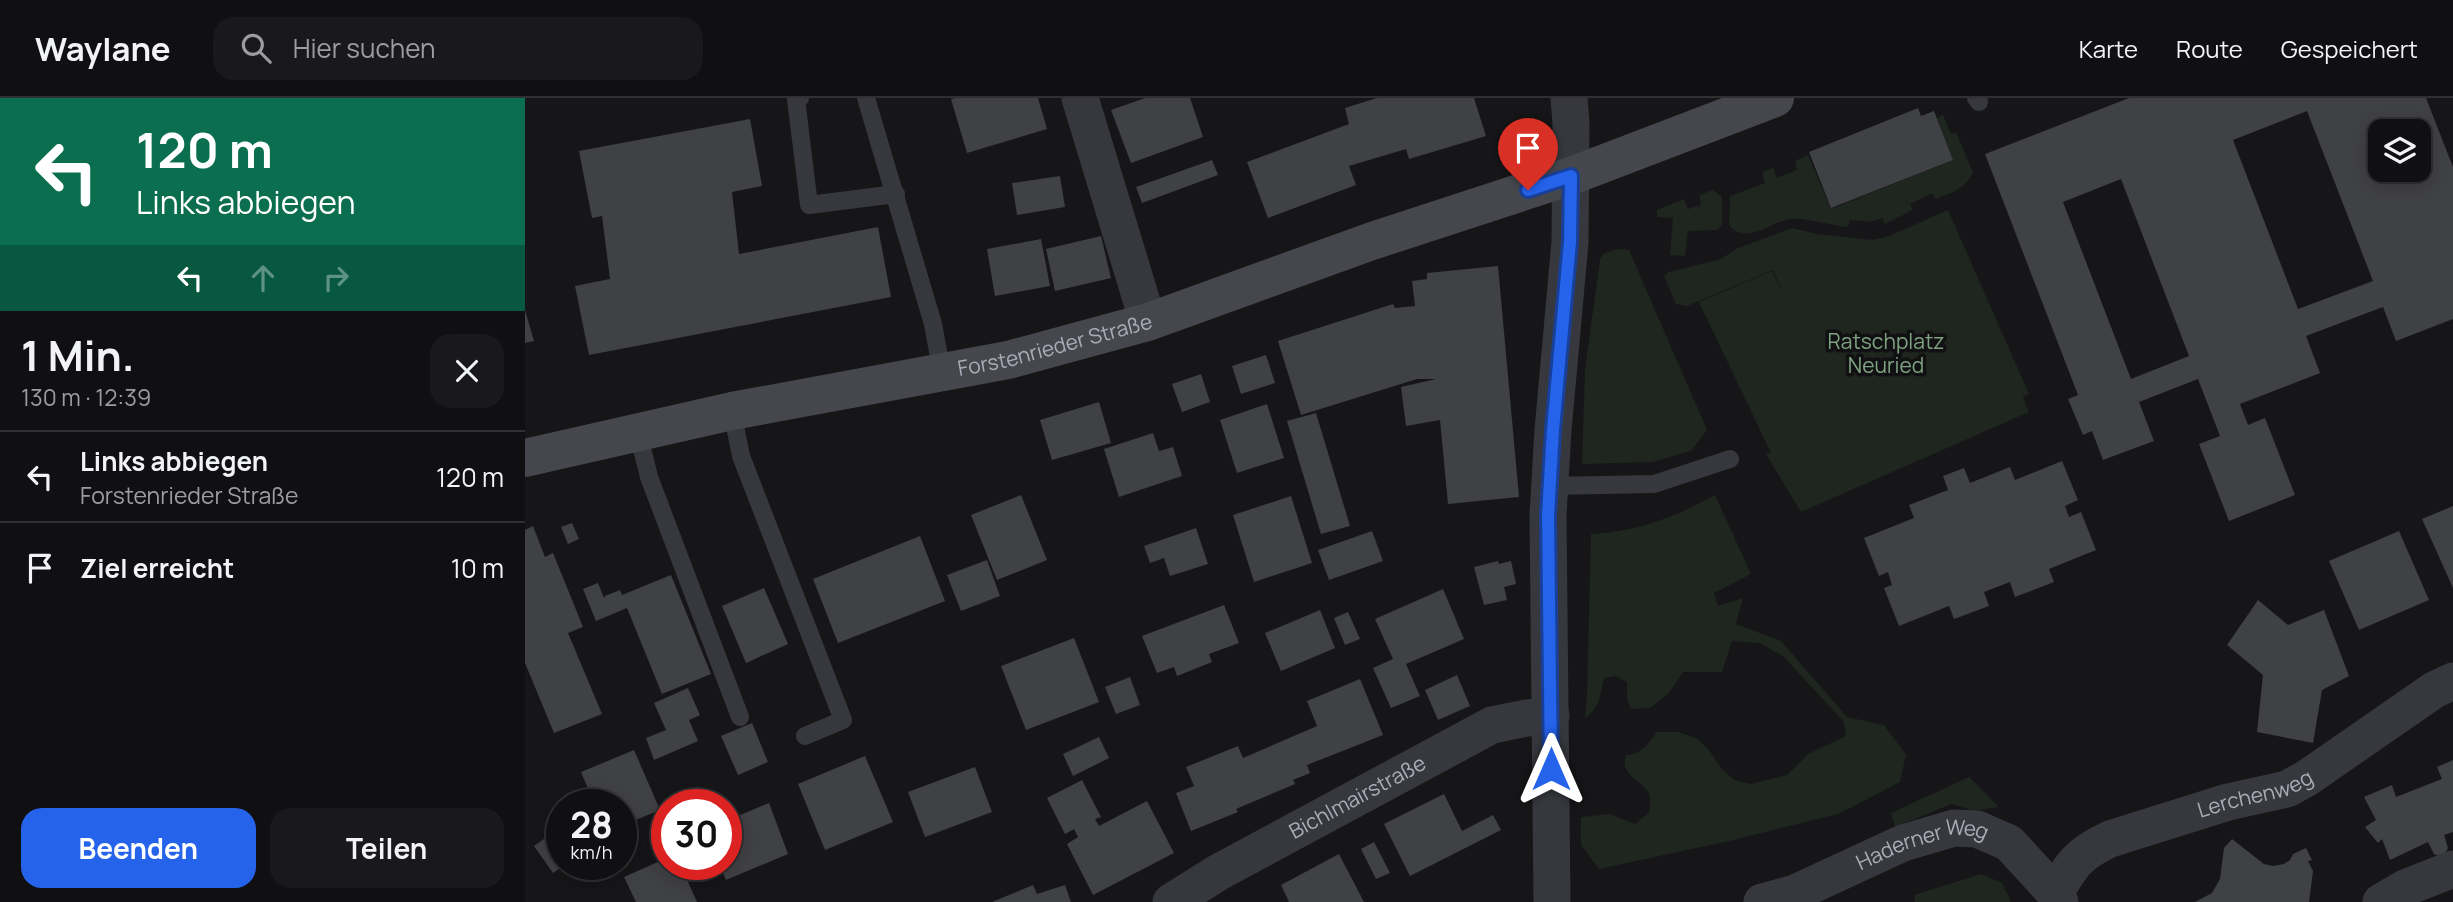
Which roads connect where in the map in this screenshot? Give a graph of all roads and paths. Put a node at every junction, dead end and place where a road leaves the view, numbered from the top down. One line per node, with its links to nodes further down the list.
1 (800, 98): 8 (lane)
2 (866, 98): 8 (lane)
3 (1080, 98): 9 (street)
4 (1569, 98): 7 (street)
5 (1775, 98): 6 (main road, Forstenrieder Straße)
6 (1708, 110): 7 (main road, Forstenrieder Straße)
7 (1571, 176): 9 (main road, Forstenrieder Straße); 15 (street)
8 (896, 194): 10 (lane)
9 (1148, 323): 10 (main road, Forstenrieder Straße)
10 (942, 373): 11 (main road, Forstenrieder Straße)
11 (732, 411): 12 (main road, Forstenrieder Straße); 19 (lane)
12 (638, 432): 13 (main road, Forstenrieder Straße); 18 (lane)
13 (525, 458)
14 (1730, 460): 15 (lane)
15 (1550, 486): 17 (street)
16 (2453, 681): 21 (street, Lerchenweg)
17 (1551, 716): 22 (street, Bichlmairstraße); 23 (street)
18 (740, 717)
19 (805, 736)
20 (2453, 869): 25 (street)
21 (2058, 898): 24 (street, Haderner Weg)
22 (1171, 902)
23 (1552, 902)
24 (1762, 902)
25 (2382, 902)

